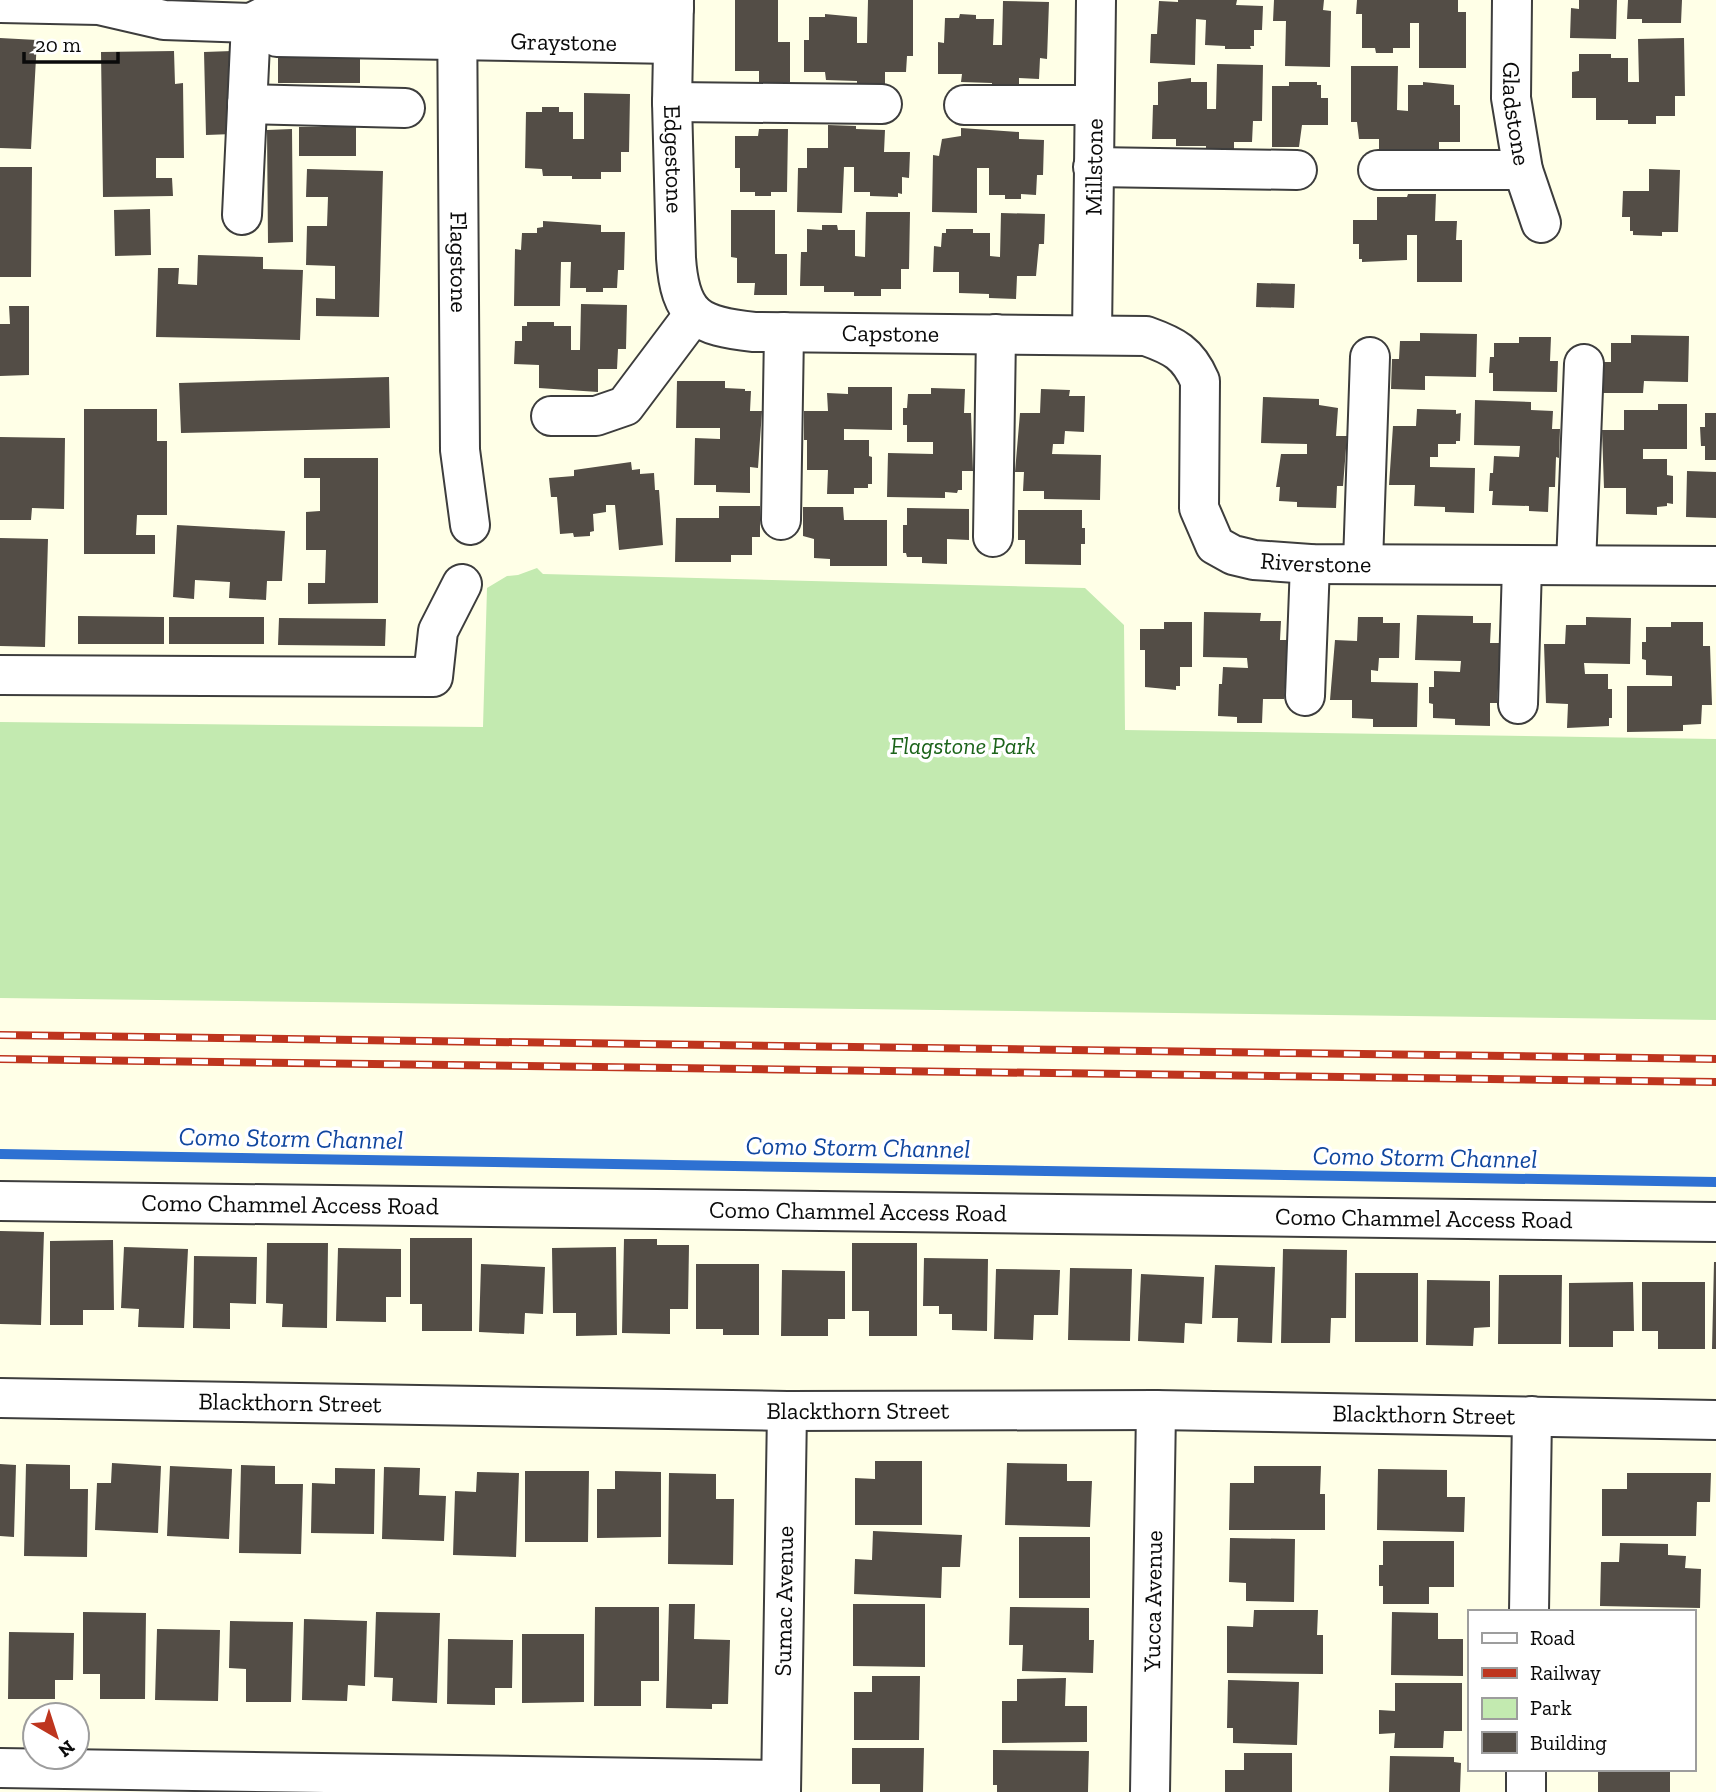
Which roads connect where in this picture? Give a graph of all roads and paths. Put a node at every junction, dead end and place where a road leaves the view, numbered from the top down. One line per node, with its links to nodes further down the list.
1 (1096, 0): 12 (street, Millstone)
2 (1512, 0): 17 (street, Gladstone)
3 (0, 3): 4 (street)
4 (164, 10): 7 (street)
5 (456, 14): 6 (street, Graystone); 7 (street, Graystone); 28 (street, Flagstone)
6 (673, 17): 8 (street, Edgestone)
7 (251, 23): 9 (street)
8 (672, 102): 10 (street); 20 (street, Edgestone)
9 (247, 104): 13 (street); 18 (street)
10 (882, 104)
11 (964, 105): 12 (street)
12 (1094, 105): 14 (street, Millstone)
13 (405, 108)
14 (1093, 167): 15 (street); 23 (street, Millstone)
15 (1297, 170)
16 (1378, 170): 17 (street)
17 (1523, 170): 19 (street, Gladstone)
18 (242, 215)
19 (1541, 223)
20 (694, 314): 21 (street, Capstone); 26 (street)
21 (784, 332): 22 (street, Capstone); 27 (street)
22 (996, 334): 23 (street, Capstone); 29 (street)
23 (1092, 335): 31 (street, Riverstone)
24 (1370, 357): 30 (street)
25 (1584, 364): 32 (street)
26 (551, 416)
27 (781, 520)
28 (470, 524)
29 (993, 537)
30 (1363, 563): 31 (street, Riverstone); 33 (street, Riverstone)
31 (1310, 564): 37 (street)
32 (1576, 565): 33 (street, Riverstone); 34 (street, Riverstone)
33 (1522, 566): 38 (street)
34 (1716, 566)
35 (462, 584): 36 (street)
36 (0, 675)
37 (1305, 696)
38 (1518, 704)
39 (0, 1200): 40 (street, Como Chammel Access Road)
40 (1716, 1222)
41 (0, 1398): 43 (street, Blackthorn Street)
42 (1156, 1410): 43 (street, Blackthorn Street); 44 (street, Blackthorn Street); 50 (street, Yucca Avenue)
43 (787, 1411): 49 (street, Sumac Avenue)
44 (1532, 1416): 45 (street, Blackthorn Street); 46 (street)
45 (1716, 1420)
46 (1529, 1610)
47 (0, 1768): 49 (street)
48 (1526, 1771): 51 (street)
49 (781, 1786)
50 (1150, 1792)
51 (1525, 1792)

